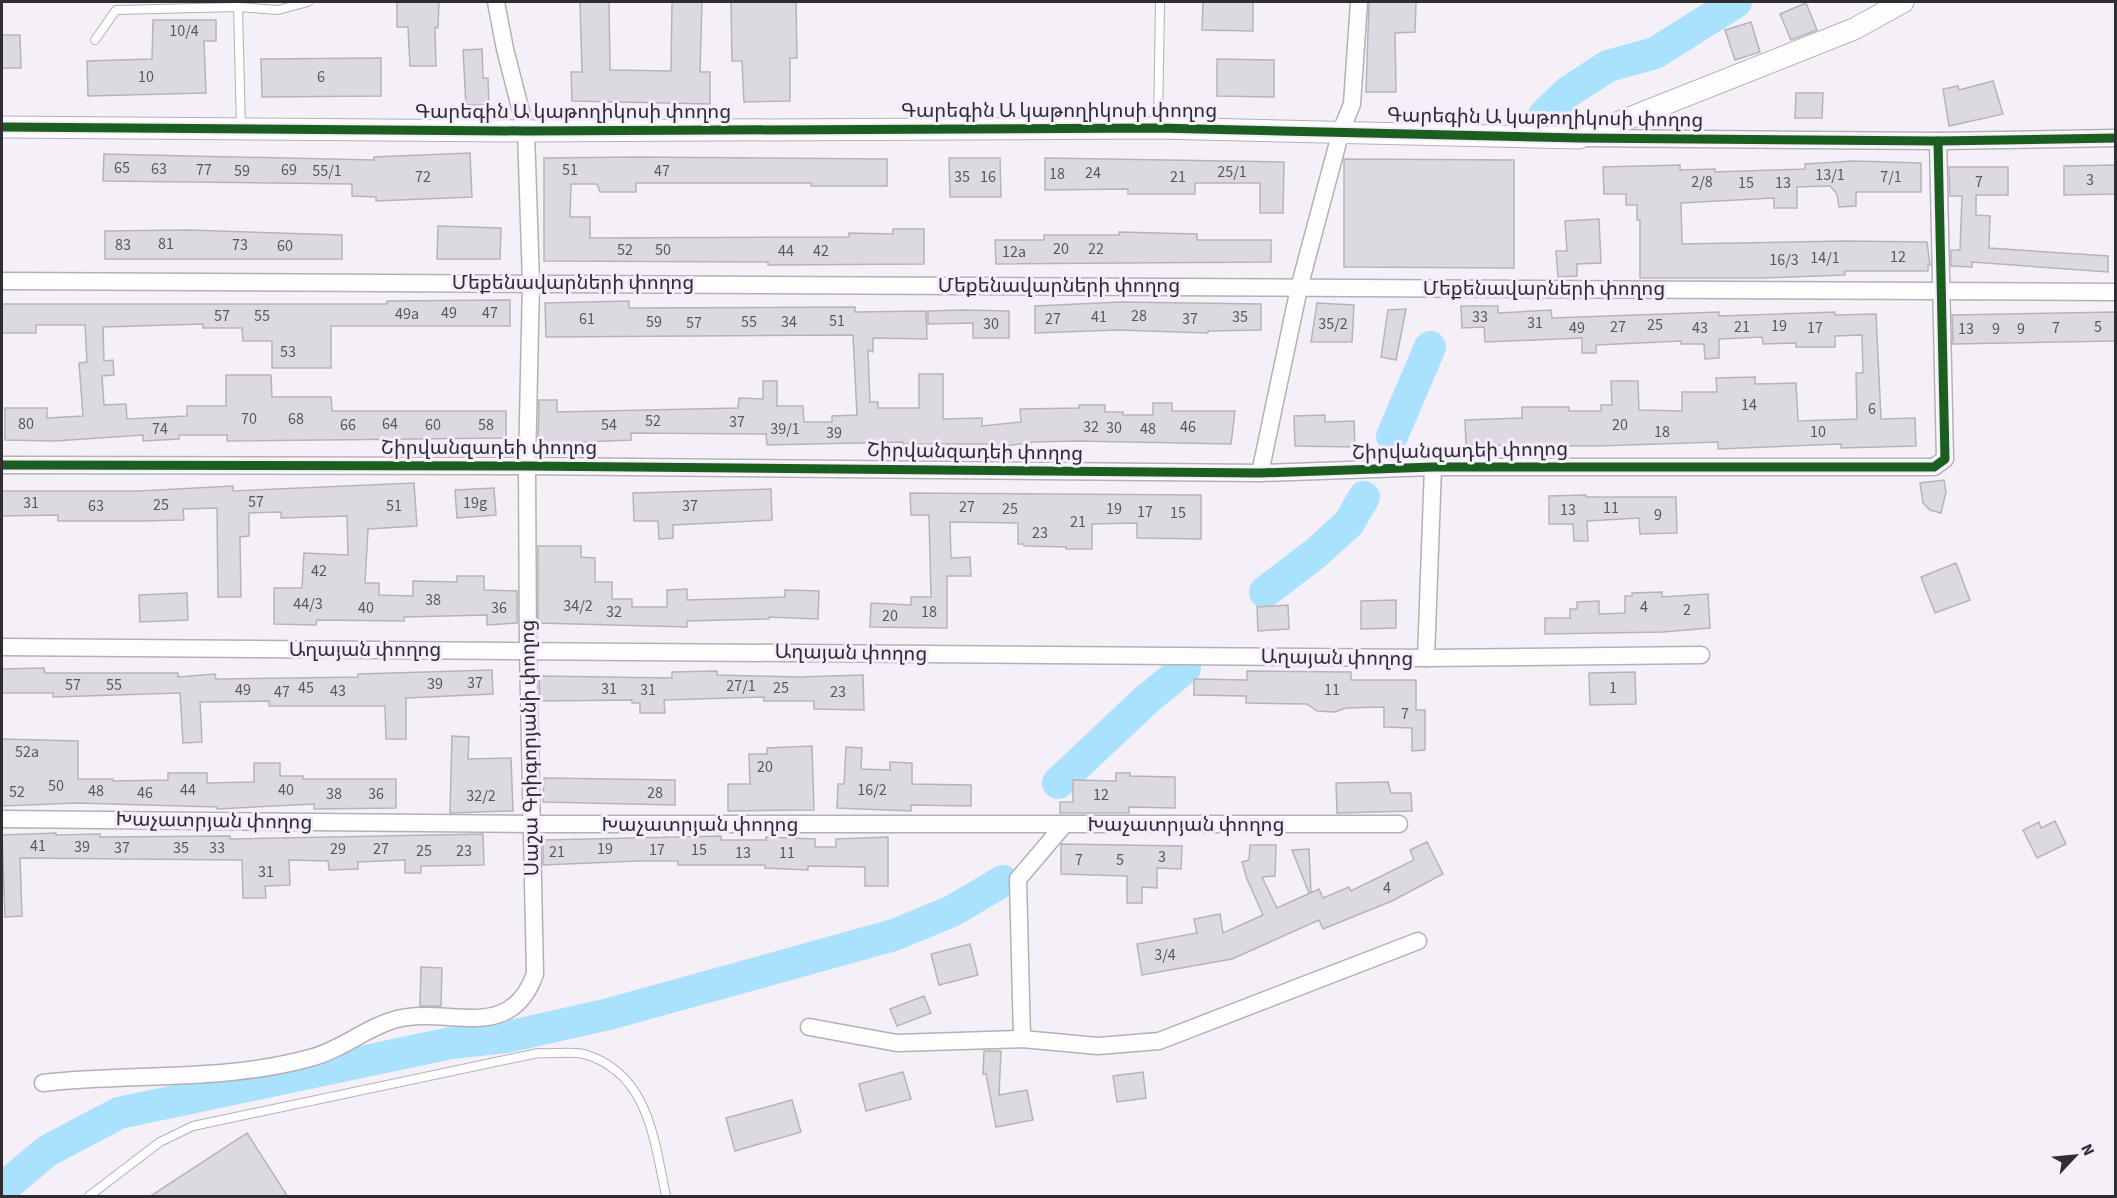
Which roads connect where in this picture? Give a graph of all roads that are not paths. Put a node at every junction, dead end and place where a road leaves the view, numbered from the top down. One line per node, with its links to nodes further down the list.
1 (308, 2): 6 (lane)
2 (496, 2): 11 (street, Սաշա Գրիգորյանի փողոց)
3 (1160, 2): 9 (lane)
4 (1359, 2): 12 (street)
5 (1903, 2): 13 (street)
6 (238, 7): 7 (lane); 10 (lane)
7 (95, 40)
8 (2, 127): 10 (street, Գարեգին Ա կաթողիկոսի փողոց)
9 (1158, 128): 11 (street, Գարեգին Ա կաթողիկոսի փողոց); 12 (street, Գարեգին Ա կաթողիկոսի փողոց)
10 (241, 129): 11 (street, Գարեգին Ա կաթողիկոսի փողոց)
11 (526, 131): 17 (street, Սաշա Գրիգորյանի փողոց)
12 (1341, 131): 13 (street, Գարեգին Ա կաթողիկոսի փողոց); 18 (street)
13 (1579, 138): 15 (street, Գարեգին Ա կաթողիկոսի փողոց)
14 (2115, 138): 15 (street, Գարեգին Ա կաթողիկոսի փողոց)
15 (1938, 141): 19 (street)
16 (2, 281): 17 (street, Մեքենավարների փողոց)
17 (531, 282): 18 (street, Մեքենավարների փողոց); 22 (street, Սաշա Գրիգորյանի փողոց)
18 (1299, 288): 19 (street, Մեքենավարների փողոց); 24 (street)
19 (1940, 291): 20 (street, Մեքենավարների փողոց); 23 (street, Շիրվանզադեի փողոց)
20 (2115, 292)
21 (2, 465): 22 (street, Շիրվանզադեի փողոց)
22 (527, 466): 24 (street, Շիրվանզադեի փողոց); 26 (street, Սաշա Գրիգորյանի փողոց)
23 (1433, 467): 24 (street, Շիրվանզադեի փողոց); 28 (street)
24 (1260, 473)
25 (2, 647): 26 (street, Աղայան փողոց)
26 (528, 650): 28 (street, Աղայան փողոց); 30 (street, Սաշա Գրիգորյանի փողոց)
27 (1701, 655): 28 (street, Աղայան փողոց)
28 (1426, 658)
29 (2, 819): 30 (street, Խաչատրյան փողոց)
30 (530, 824): 32 (street, Խաչատրյան փողոց); 36 (street, Սաշա Գրիգորյանի փողոց)
31 (1399, 824): 32 (street, Խաչատրյան փողոց)
32 (1064, 825): 35 (street)
33 (1418, 941): 35 (street)
34 (809, 1027): 35 (street)
35 (1022, 1039)
36 (44, 1083)
37 (89, 1197): 38 (lane)
38 (666, 1197)

